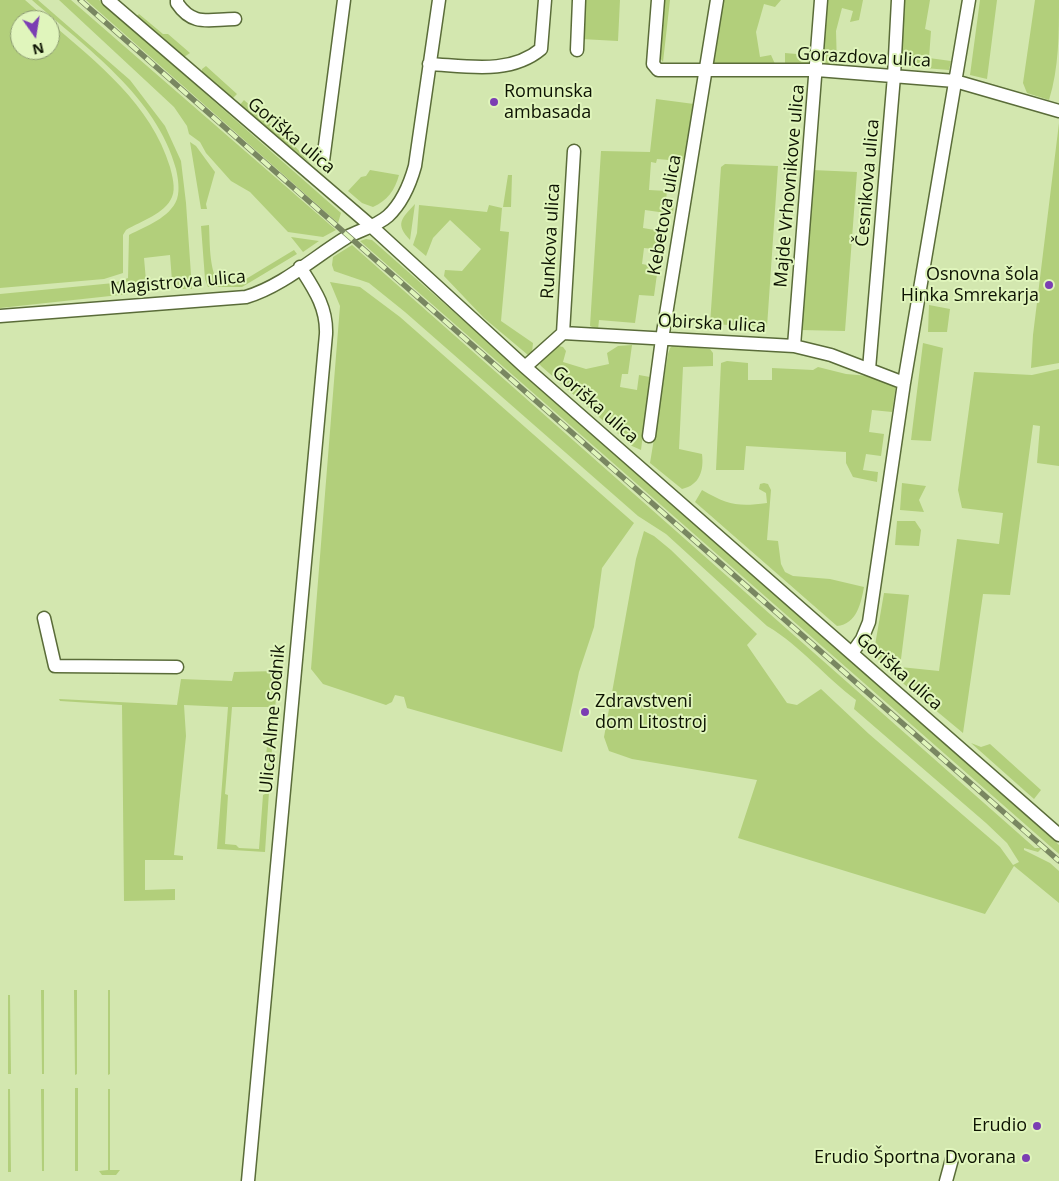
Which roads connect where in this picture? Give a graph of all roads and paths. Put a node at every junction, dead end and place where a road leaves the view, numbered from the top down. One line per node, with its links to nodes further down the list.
1 (108, 0): 22 (street, Goriška ulica)
2 (177, 0): 12 (street)
3 (344, 0): 21 (street)
4 (439, 0): 14 (street, Magistrova ulica)
5 (545, 0): 14 (street)
6 (579, 0): 13 (street)
7 (658, 0): 16 (street, Gorazdova ulica)
8 (717, 0): 16 (street, Kebetova ulica)
9 (821, 0): 15 (street, Majde Vrhovnikove ulica)
10 (898, 0): 17 (street, Česnikova ulica)
11 (969, 0): 18 (street)
12 (235, 19)
13 (577, 50)
14 (429, 64): 22 (street, Magistrova ulica)
15 (817, 70): 16 (street, Gorazdova ulica); 17 (street, Gorazdova ulica); 27 (street, Majde Vrhovnikove ulica)
16 (707, 71): 26 (street, Kebetova ulica)
17 (894, 76): 18 (street, Gorazdova ulica); 29 (street, Česnikova ulica)
18 (955, 81): 19 (street, Gorazdova ulica); 30 (street)
19 (1059, 112)
20 (574, 151): 25 (street, Runkova ulica)
21 (323, 161)
22 (371, 226): 23 (street, Magistrova ulica); 28 (street, Goriška ulica)
23 (300, 267): 24 (street, Magistrova ulica); 37 (street, Ulica Alme Sodnik)
24 (0, 316)
25 (562, 333): 26 (street, Obirska ulica); 28 (street)
26 (662, 339): 27 (street, Obirska ulica); 31 (street, Kebetova ulica)
27 (794, 346): 29 (street, Obirska ulica)
28 (525, 367): 33 (street, Goriška ulica)
29 (869, 368): 30 (street, Obirska ulica)
30 (904, 383): 33 (street)
31 (649, 436)
32 (44, 618): 34 (street)
33 (852, 653): 35 (street, Goriška ulica)
34 (177, 667)
35 (1059, 836)
36 (952, 1159): 38 (street)
37 (248, 1181)
38 (946, 1181)

